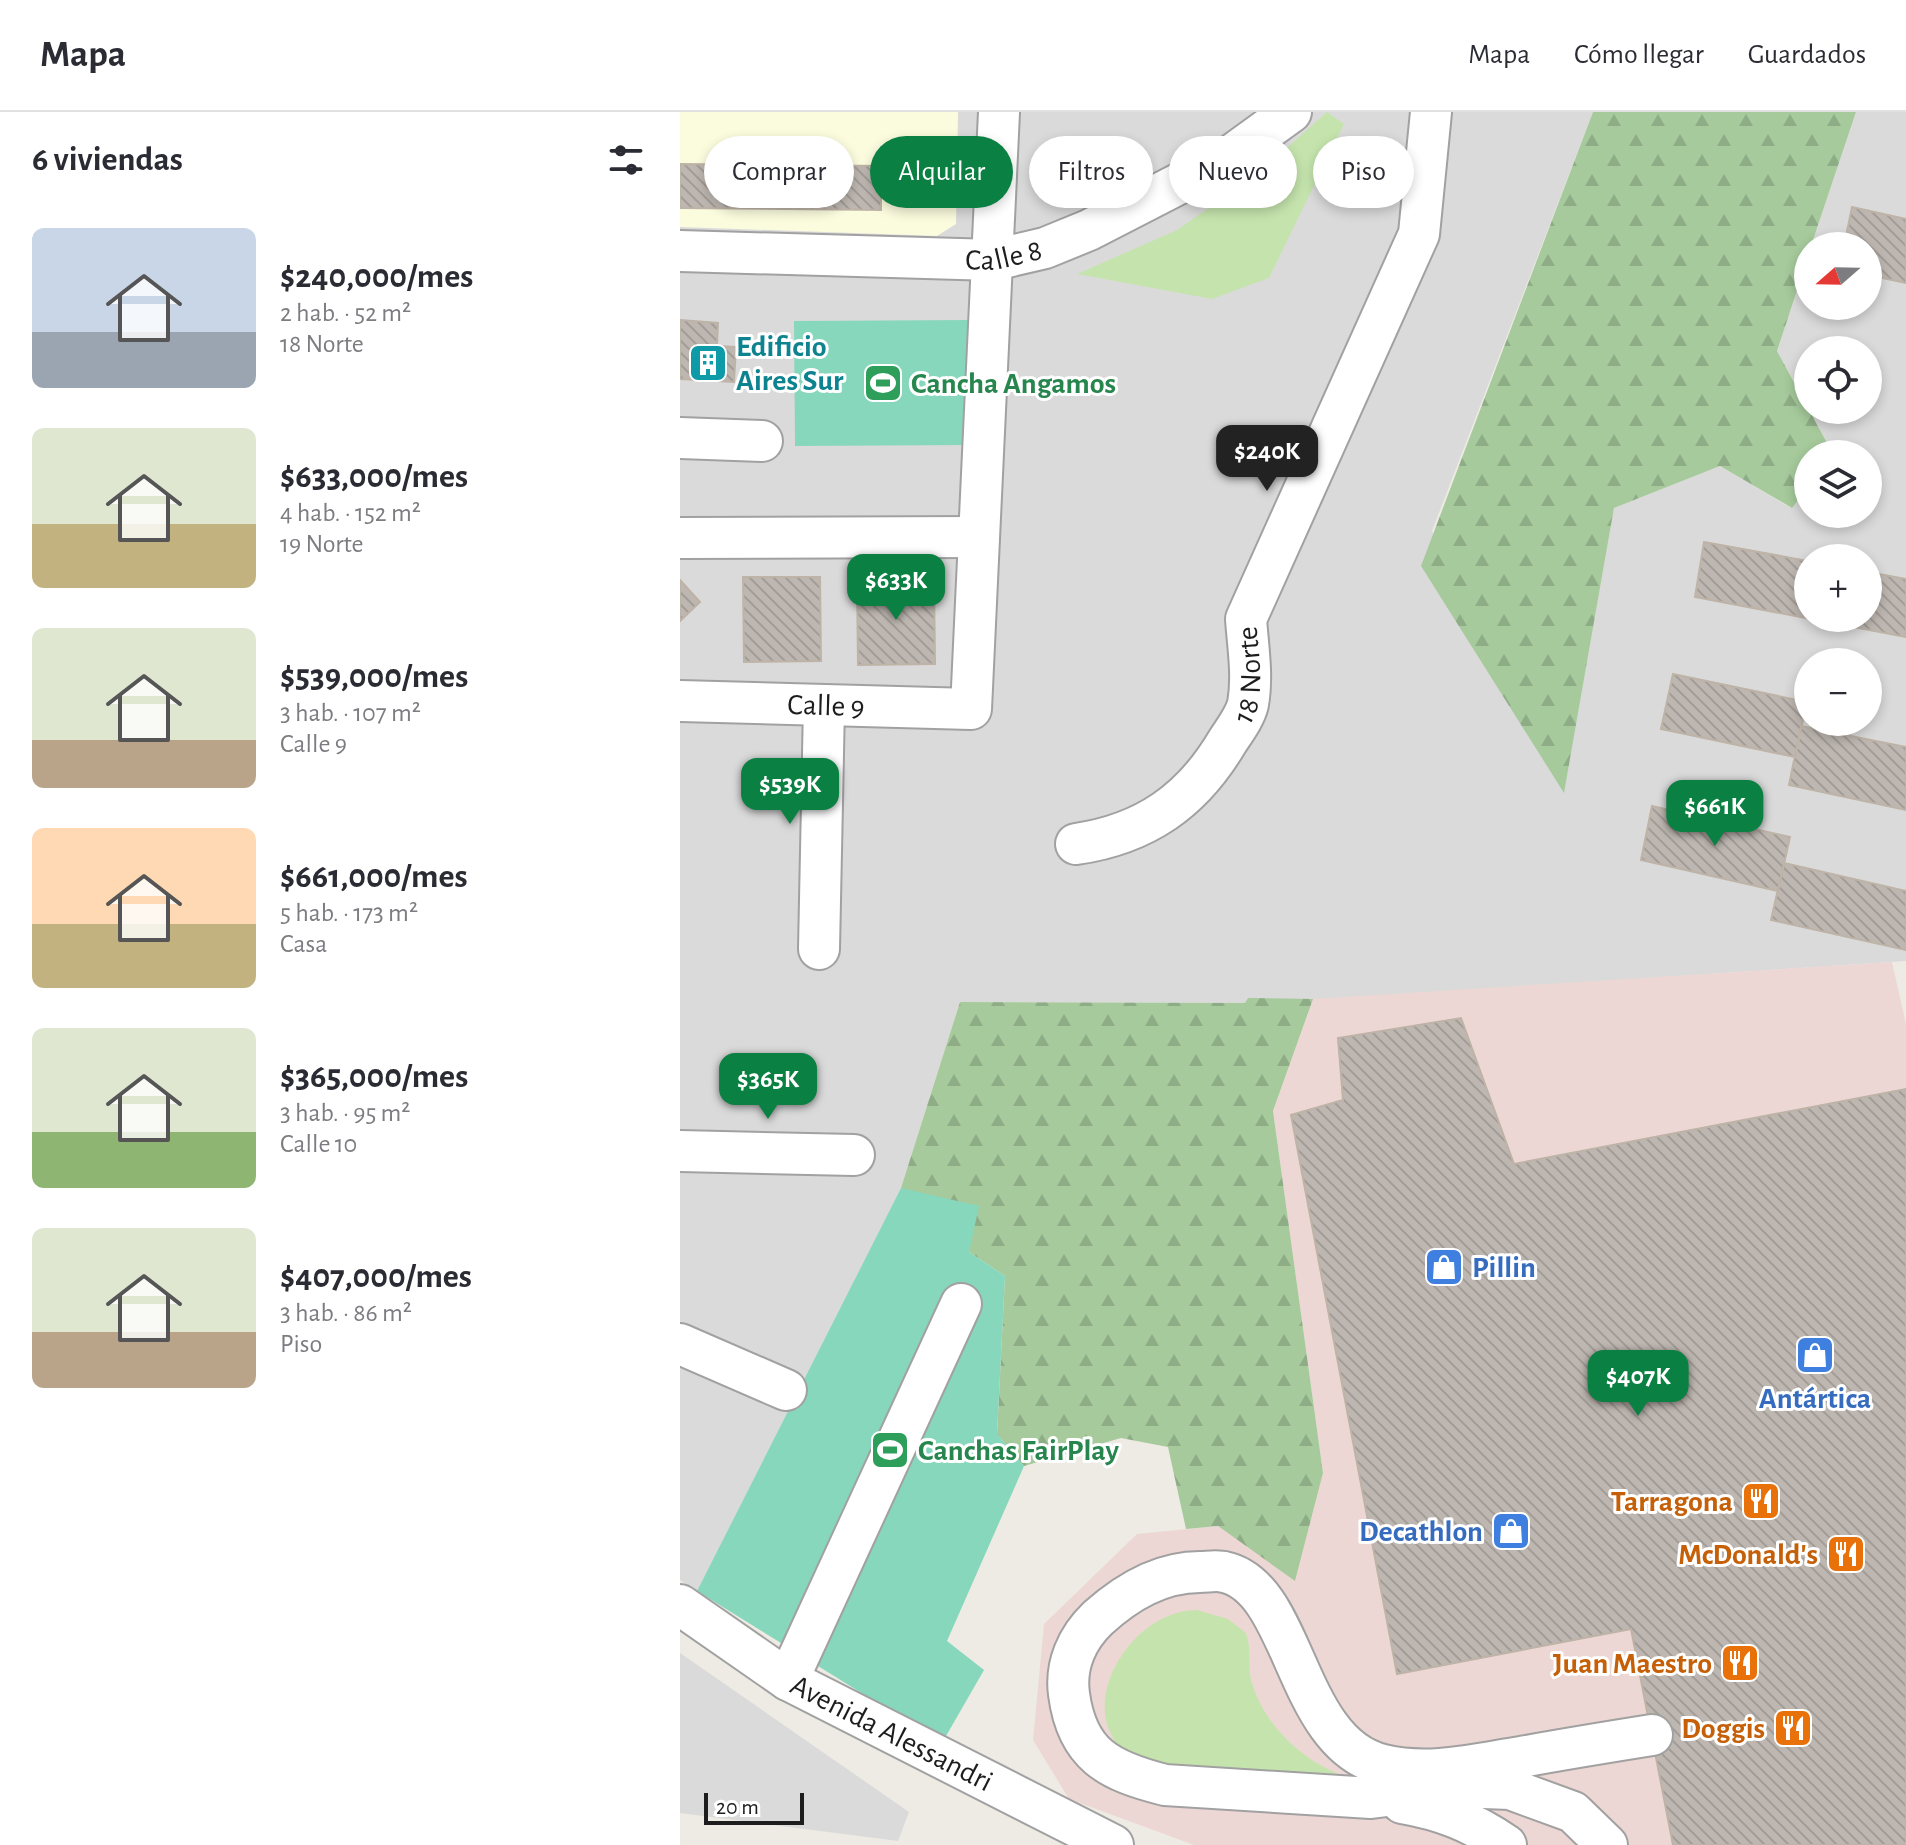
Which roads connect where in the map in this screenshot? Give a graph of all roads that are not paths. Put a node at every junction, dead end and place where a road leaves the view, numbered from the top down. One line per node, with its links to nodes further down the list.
1 (999, 112): 5 (street)
2 (1291, 112): 5 (street, Calle 8)
3 (1431, 112): 12 (street, 18 Norte)
4 (680, 251): 5 (street, Calle 8)
5 (994, 260): 8 (street)
6 (680, 438): 7 (street)
7 (762, 441)
8 (979, 537): 9 (street); 11 (street, Calle 9)
9 (680, 538)
10 (680, 701): 11 (street, Calle 9)
11 (824, 705): 13 (street)
12 (1076, 844)
13 (819, 949)
14 (680, 1151): 15 (street)
15 (854, 1155)
16 (961, 1304): 20 (street)
17 (680, 1344): 18 (street)
18 (786, 1390)
19 (680, 1605): 20 (street, Avenida Alessandri)
20 (788, 1680): 23 (street, Avenida Alessandri)
21 (1652, 1735): 22 (street)
22 (1371, 1798): 24 (street); 25 (street)
23 (1113, 1845)
24 (1506, 1845)
25 (1607, 1845)

